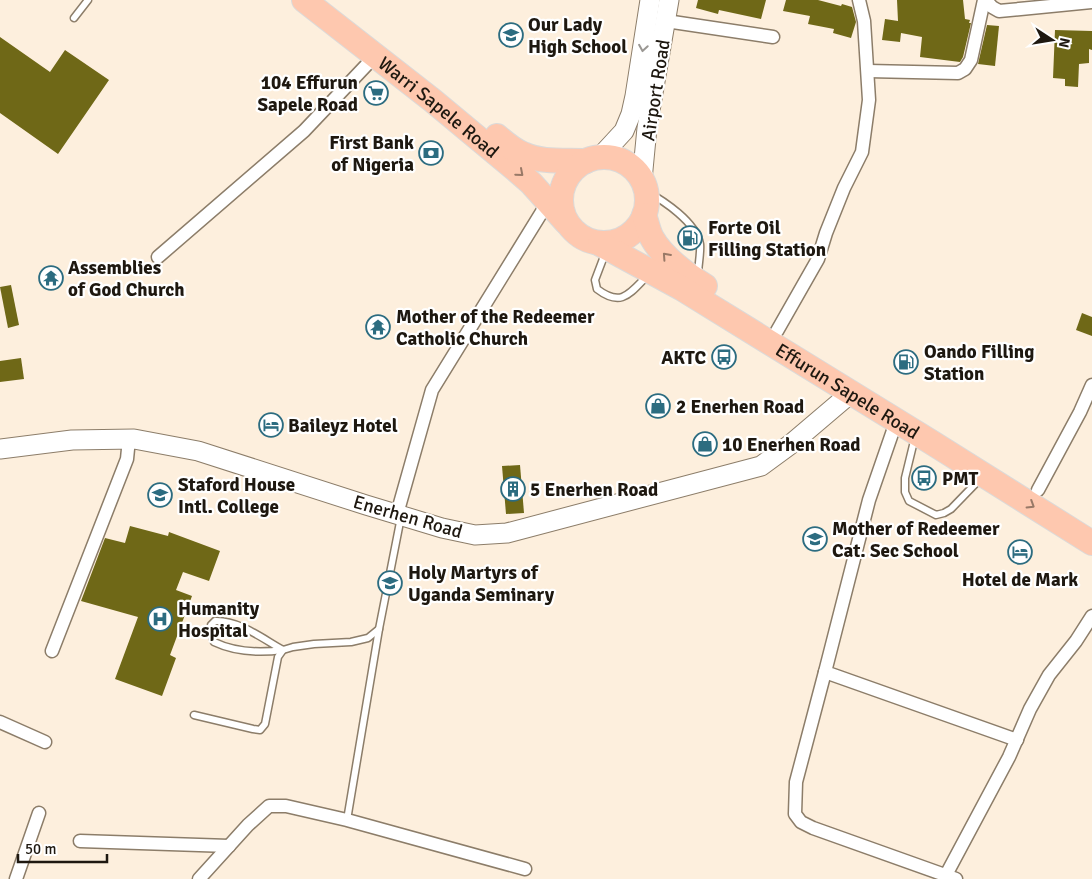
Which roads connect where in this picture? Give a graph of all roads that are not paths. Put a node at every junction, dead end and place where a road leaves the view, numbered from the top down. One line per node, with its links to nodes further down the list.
1 (88, 0): 9 (lane)
2 (304, 0): 12 (highway, Warri Sapele Road)
3 (325, 0): 14 (highway)
4 (650, 0): 14 (street, Airport Road, one-way to 14)
5 (669, 0): 10 (street, Airport Road)
6 (860, 0): 13 (street)
7 (985, 0): 8 (street); 13 (street)
8 (1092, 2)
9 (74, 18)
10 (666, 20): 11 (street); 15 (street, Airport Road)
11 (773, 37)
12 (376, 56): 16 (highway, Warri Sapele Road, one-way to 16); 20 (street)
13 (868, 71): 23 (street)
14 (593, 159): 15 (highway); 18 (highway)
15 (644, 185): 17 (highway); 22 (lane)
16 (548, 202): 18 (highway, Warri Sapele Road); 32 (street)
17 (644, 215): 19 (highway); 22 (highway, Effurun Sapele Road, one-way to 17)
18 (566, 222): 19 (highway)
19 (604, 245): 21 (highway, Effurun Sapele Road); 21 (lane)
20 (158, 257)
21 (651, 272): 25 (highway, Effurun Sapele Road)
22 (697, 281): 23 (highway, Effurun Sapele Road)
23 (776, 331): 31 (highway, Effurun Sapele Road)
24 (1092, 384): 31 (street)
25 (851, 394): 26 (highway, Effurun Sapele Road); 32 (street, Enerhen Road)
26 (896, 422): 27 (highway, Effurun Sapele Road); 39 (street)
27 (916, 434): 30 (highway, Effurun Sapele Road); 30 (lane)
28 (129, 439): 29 (street, Enerhen Road); 32 (street, Enerhen Road); 38 (street)
29 (0, 449)
30 (984, 475): 34 (highway, Effurun Sapele Road, one-way to 34)
31 (1038, 490): 33 (highway, Effurun Sapele Road)
32 (399, 515): 36 (lane)
33 (1092, 524)
34 (1092, 543)
35 (1092, 616): 42 (street)
36 (379, 629): 37 (lane); 45 (lane)
37 (283, 650): 37 (lane); 40 (lane)
38 (52, 651)
39 (825, 672): 42 (street); 49 (street)
40 (194, 715)
41 (0, 722): 43 (street)
42 (1017, 740): 49 (street)
43 (45, 742)
44 (39, 812): 50 (street)
45 (347, 820): 47 (street); 48 (street)
46 (80, 841): 47 (street)
47 (229, 846): 51 (street)
48 (525, 869)
49 (951, 877)
50 (16, 879)
51 (199, 879)

